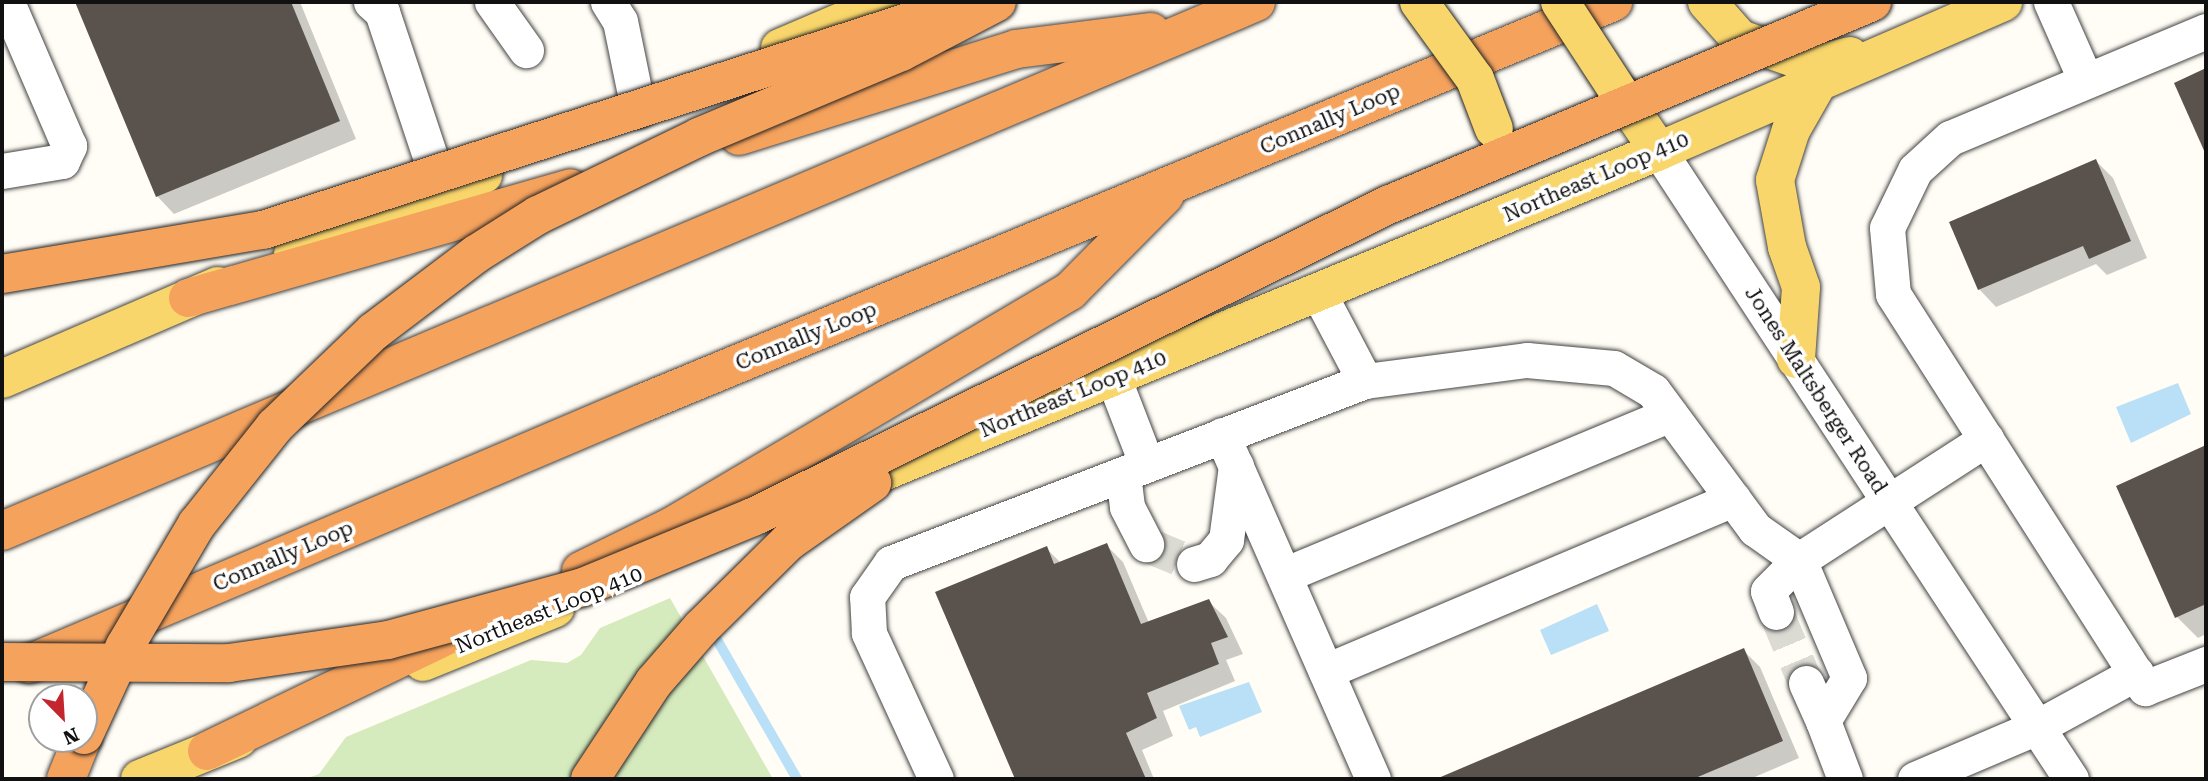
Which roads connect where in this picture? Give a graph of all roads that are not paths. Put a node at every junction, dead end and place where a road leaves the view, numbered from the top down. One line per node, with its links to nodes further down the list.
1 (7, 2): 24 (street)
2 (371, 2): 26 (street)
3 (492, 2): 19 (street)
4 (608, 2): 22 (street)
5 (888, 2): 22 (main road)
6 (971, 2): 28 (highway, bridge)
7 (997, 2): 54 (highway, bridge)
8 (1256, 2): 16 (highway)
9 (1419, 2): 27 (main road, bridge)
10 (1560, 2): 23 (main road, Jones Maltsberger Road, bridge)
11 (1613, 2): 25 (highway, Connally Loop)
12 (1707, 2): 18 (main road)
13 (1872, 2): 32 (highway, bridge)
14 (2003, 2): 18 (main road, Northeast Loop 410)
15 (2051, 2): 21 (street)
16 (1202, 25): 30 (highway); 42 (highway)
17 (2206, 31): 21 (street)
18 (1916, 39): 20 (main road, Northeast Loop 410)
19 (526, 50)
20 (1819, 81): 23 (main road, Northeast Loop 410); 31 (main road)
21 (2086, 81): 37 (street)
22 (638, 109): 26 (main road)
23 (1659, 151): 27 (main road, Northeast Loop 410); 31 (street, Jones Maltsberger Road)
24 (2, 171)
25 (1177, 183): 52 (highway, Connally Loop); 57 (highway)
26 (442, 192): 30 (main road)
27 (1420, 250): 29 (main road, Northeast Loop 410)
28 (2, 274)
29 (1318, 292): 33 (main road, Northeast Loop 410); 35 (street)
30 (188, 298): 34 (main road)
31 (1796, 359): 40 (street, Jones Maltsberger Road)
32 (1043, 376): 48 (highway, bridge); 61 (highway, bridge)
33 (1114, 377): 39 (street); 57 (main road, Northeast Loop 410)
34 (2, 379)
35 (1364, 381): 36 (street); 38 (street)
36 (1670, 414): 41 (street); 46 (street)
37 (1986, 439): 40 (street); 51 (street)
38 (1229, 450): 39 (street); 45 (street); 46 (street)
39 (1135, 469): 43 (street); 62 (street)
40 (1888, 498): 44 (street); 56 (street, Jones Maltsberger Road)
41 (1733, 499): 44 (street); 50 (street)
42 (2, 531)
43 (1146, 544)
44 (1799, 560): 47 (street); 55 (street)
45 (1194, 565)
46 (1284, 575): 50 (street)
47 (1776, 611)
48 (2, 662)
49 (2206, 664): 51 (street)
50 (1326, 671): 63 (street)
51 (2136, 673): 56 (street)
52 (2, 676)
53 (1807, 683): 55 (street)
54 (98, 704)
55 (1823, 721): 64 (street)
56 (2037, 727): 65 (street); 66 (street, Jones Maltsberger Road)
57 (207, 751): 60 (main road, Northeast Loop 410)
58 (77, 753): 59 (highway)
59 (66, 779)
60 (140, 779)
61 (590, 779)
62 (936, 779)
63 (1373, 779)
64 (1845, 779)
65 (1915, 779)
66 (2071, 779)

